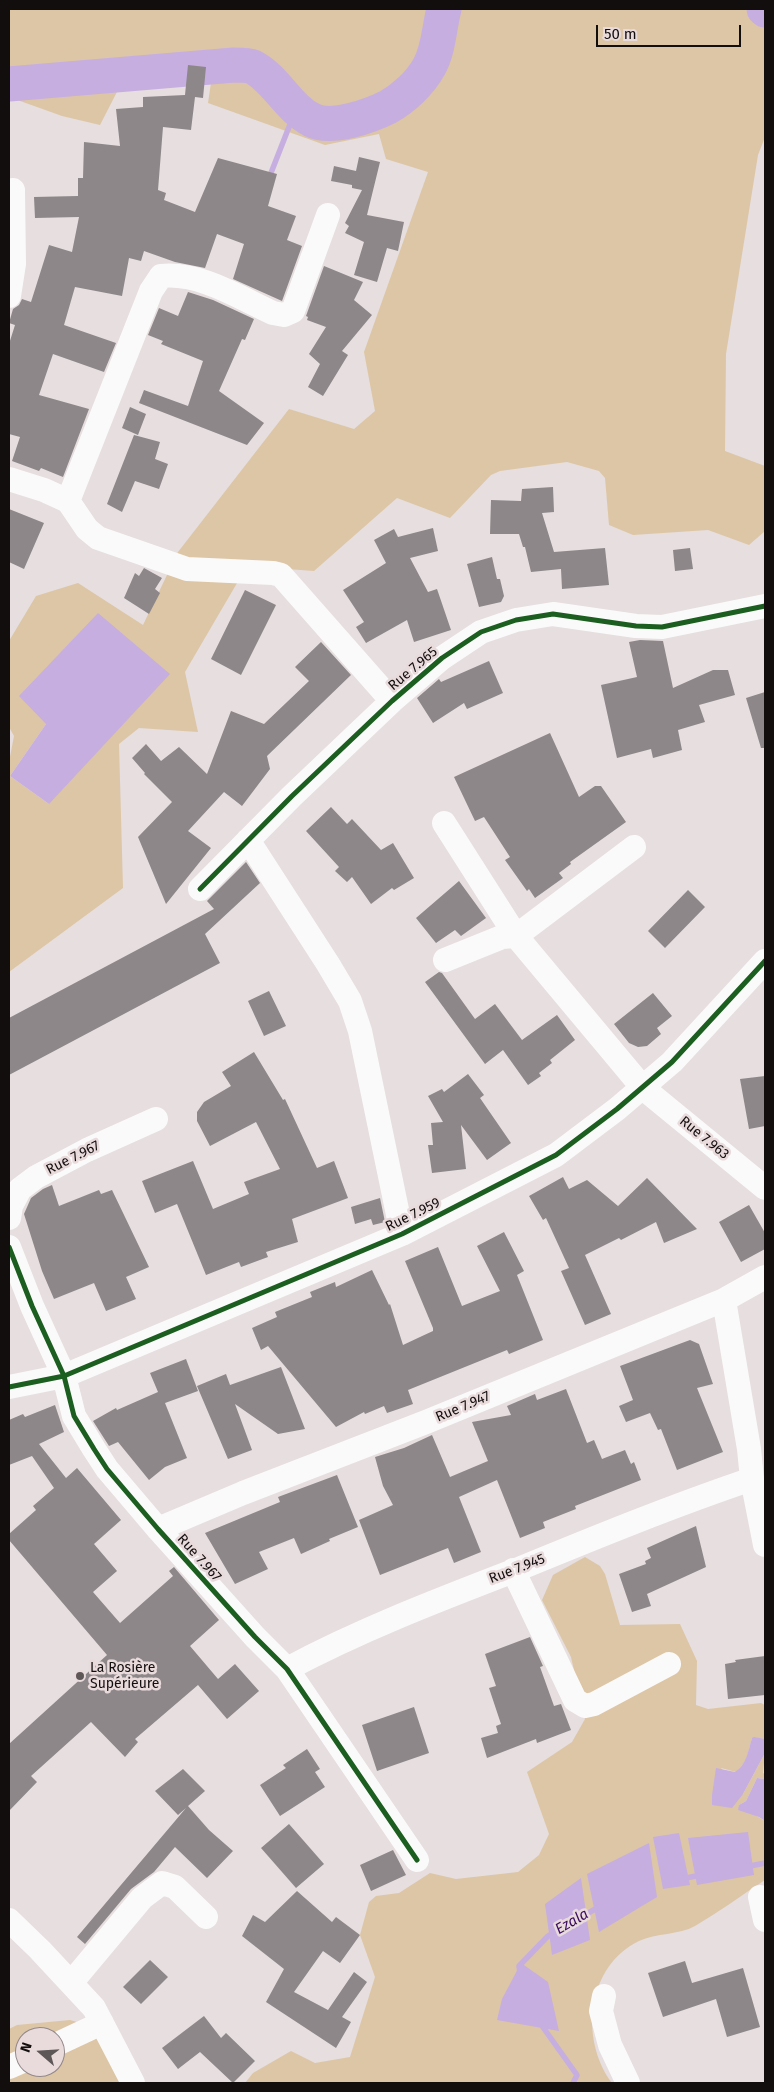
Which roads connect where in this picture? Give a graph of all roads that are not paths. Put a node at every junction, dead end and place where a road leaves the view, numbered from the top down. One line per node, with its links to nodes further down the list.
1 (13, 190): 3 (street)
2 (328, 215): 5 (street)
3 (9, 296)
4 (9, 479): 5 (street)
5 (68, 501): 7 (street)
6 (765, 606): 7 (street, Rue 7.965)
7 (392, 701): 9 (street, Rue 7.965)
8 (444, 823): 12 (street, Rue 7.963)
9 (248, 840): 11 (street, Rue 7.965); 19 (street)
10 (634, 847): 12 (street)
11 (200, 889)
12 (516, 936): 13 (street); 15 (street, Rue 7.963)
13 (445, 960)
14 (765, 961): 15 (street, Rue 7.959)
15 (643, 1088): 17 (street, Rue 7.963); 19 (street, Rue 7.959)
16 (156, 1119): 18 (street, Rue 7.967)
17 (765, 1188)
18 (9, 1218)
19 (402, 1234): 23 (street, Rue 7.959)
20 (9, 1247): 23 (street, Rue 7.967)
21 (765, 1277): 22 (street, Rue 7.947)
22 (724, 1300): 25 (street); 26 (street, Rue 7.947)
23 (64, 1376): 24 (street, Rue 7.959); 26 (street, Rue 7.967)
24 (9, 1387)
25 (752, 1479): 27 (street); 28 (street, Rue 7.945)
26 (158, 1529): 30 (street, Rue 7.967)
27 (765, 1545)
28 (513, 1570): 29 (street); 30 (street, Rue 7.945)
29 (668, 1664)
30 (287, 1669): 31 (street, Rue 7.967)
31 (417, 1860)
32 (760, 1896): 35 (street)
33 (206, 1917): 36 (street)
34 (9, 1920): 36 (street)
35 (765, 1920)
36 (71, 1983): 38 (street)
37 (604, 1996): 41 (street)
38 (102, 2023): 39 (street); 40 (street)
39 (65, 2040)
40 (133, 2083)
41 (628, 2083)

